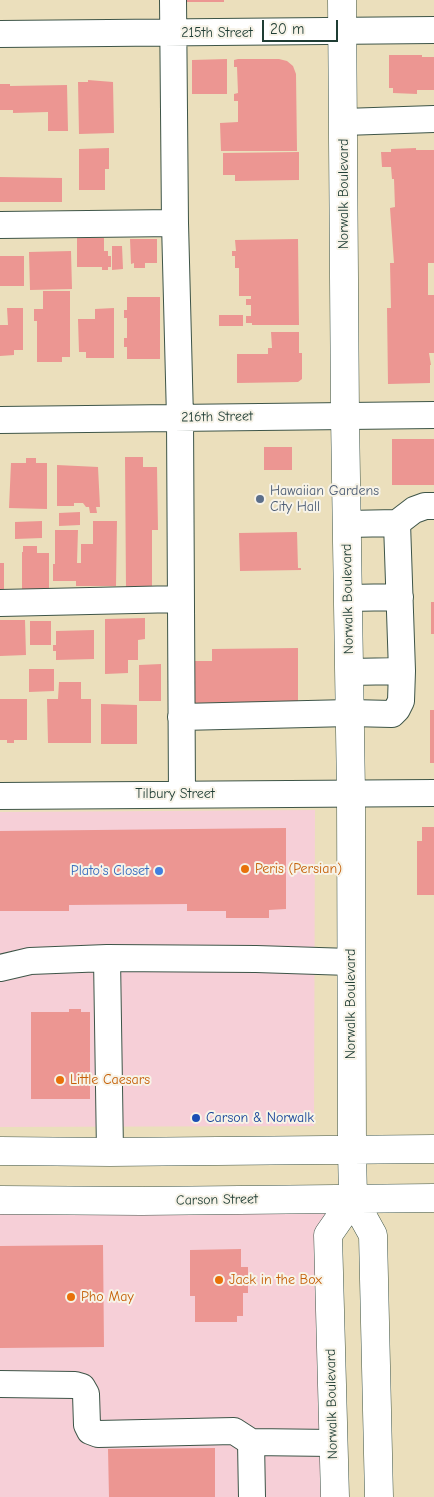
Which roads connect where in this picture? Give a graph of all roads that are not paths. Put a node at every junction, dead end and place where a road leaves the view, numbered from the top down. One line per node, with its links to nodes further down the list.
1 (173, 0): 5 (street)
2 (342, 0): 4 (main road, Norwalk Boulevard)
3 (434, 30): 4 (street, 215th Street)
4 (343, 32): 5 (street, 215th Street); 8 (main road, Norwalk Boulevard)
5 (173, 33): 6 (street, 215th Street); 9 (street)
6 (0, 34)
7 (434, 119): 8 (street)
8 (344, 122): 12 (main road, Norwalk Boulevard)
9 (175, 223): 10 (street); 13 (street)
10 (0, 225)
11 (434, 415): 12 (street, 216th Street)
12 (345, 416): 13 (street, 216th Street); 17 (main road, Norwalk Boulevard)
13 (180, 418): 14 (street, 216th Street); 20 (street)
14 (0, 420)
15 (434, 506): 16 (street)
16 (397, 523): 17 (street); 18 (street)
17 (347, 524): 19 (main road, Norwalk Boulevard)
18 (400, 597): 19 (street); 22 (street)
19 (348, 598): 23 (main road, Norwalk Boulevard)
20 (180, 599): 21 (street); 25 (street)
21 (0, 602)
22 (402, 671): 23 (street); 24 (street)
23 (349, 672): 24 (main road, Norwalk Boulevard)
24 (350, 713): 25 (street); 26 (main road, Norwalk Boulevard)
25 (182, 717): 28 (street)
26 (351, 793): 27 (street, Tilbury Street); 28 (street, Tilbury Street); 31 (main road, Norwalk Boulevard)
27 (434, 793)
28 (182, 794): 29 (street, Tilbury Street)
29 (0, 796)
30 (107, 958): 31 (street); 32 (street); 36 (street)
31 (350, 962): 33 (main road, Norwalk Boulevard)
32 (0, 968)
33 (352, 1150): 34 (main road); 36 (main road); 38 (main road, Norwalk Boulevard)
34 (434, 1150)
35 (0, 1151): 36 (main road)
36 (110, 1152)
37 (434, 1198): 38 (main road, Carson Street)
38 (353, 1199): 39 (main road, Carson Street); 42 (main road, Norwalk Boulevard); 45 (main road, Norwalk Boulevard)
39 (0, 1200)
40 (0, 1384): 41 (street)
41 (251, 1442): 42 (street); 43 (street)
42 (333, 1443): 44 (main road, Norwalk Boulevard)
43 (252, 1497)
44 (334, 1497)
45 (379, 1497)

